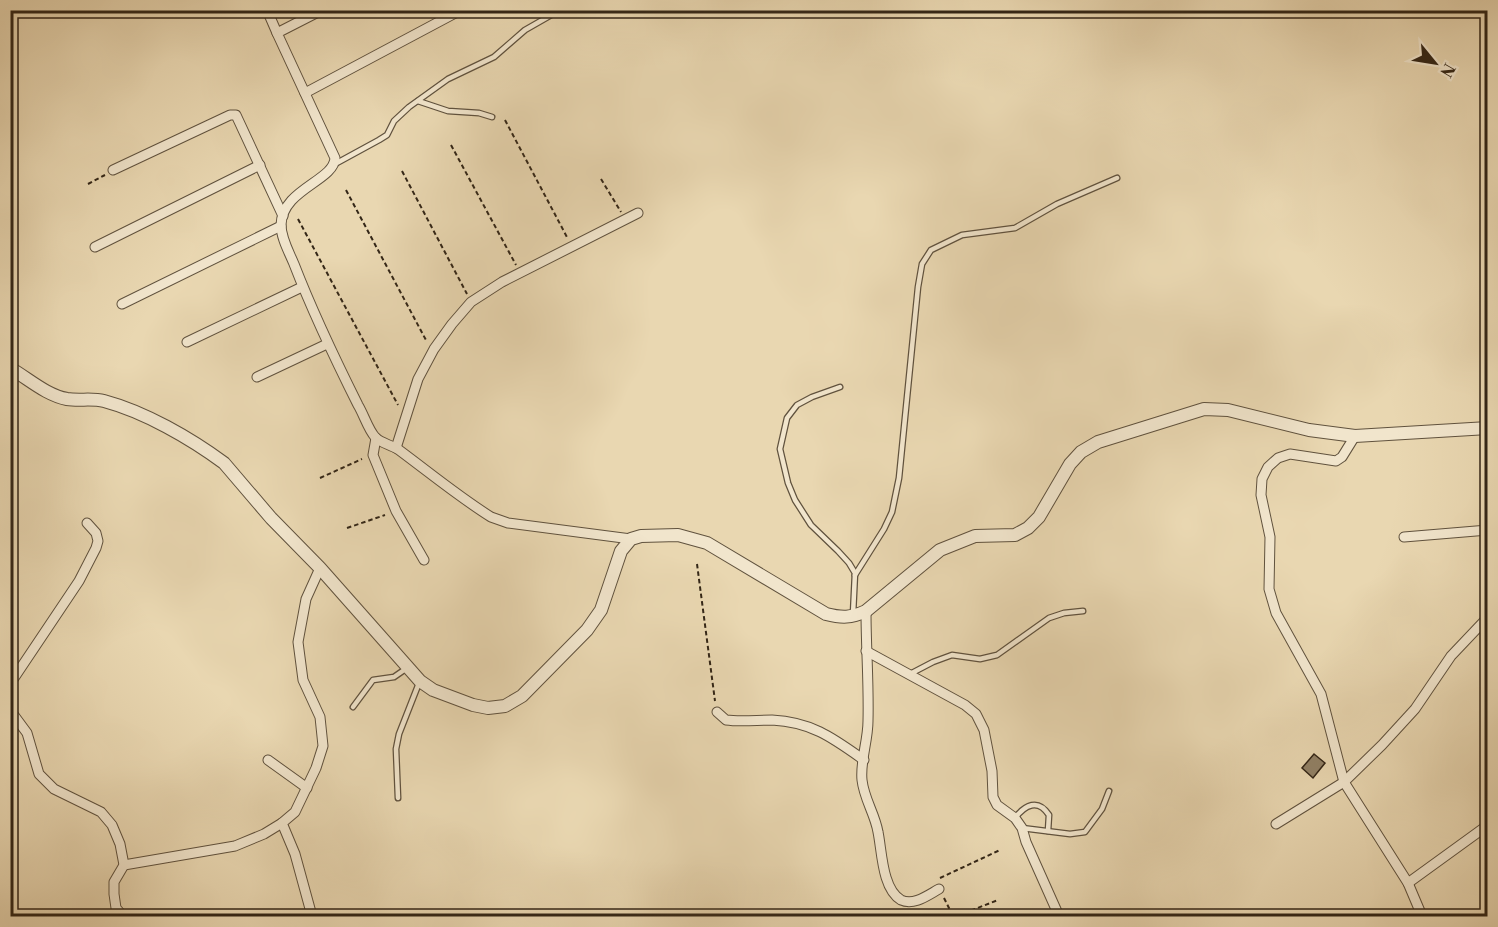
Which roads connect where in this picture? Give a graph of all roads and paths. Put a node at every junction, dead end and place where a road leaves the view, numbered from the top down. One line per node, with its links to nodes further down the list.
1 (267, 10): 5 (street)
2 (322, 10): 5 (street)
3 (461, 10): 6 (street)
4 (560, 10): 7 (lane)
5 (277, 33): 6 (street)
6 (306, 93): 11 (street)
7 (418, 101): 8 (lane); 11 (lane)
8 (492, 117)
9 (505, 120): 24 (path)
10 (451, 145): 26 (path)
11 (335, 164): 20 (street)
12 (260, 165): 13 (street); 20 (street); 25 (street)
13 (113, 170): 17 (path)
14 (402, 171): 28 (path)
15 (1117, 178): 52 (lane)
16 (601, 179): 22 (path)
17 (88, 184)
18 (346, 190): 32 (path)
19 (638, 213): 22 (street)
20 (283, 216): 23 (street)
21 (298, 219): 36 (path)
22 (625, 220): 24 (street)
23 (281, 226): 27 (street); 29 (street)
24 (572, 246): 26 (street)
25 (95, 247)
26 (520, 272): 28 (street)
27 (303, 286): 30 (street); 31 (street)
28 (471, 302): 32 (street)
29 (122, 304)
30 (187, 342)
31 (327, 344): 34 (street); 39 (street)
32 (432, 352): 36 (street)
33 (10, 368): 51 (street)
34 (257, 377)
35 (840, 387): 52 (lane)
36 (405, 418): 40 (street)
37 (1488, 428): 38 (street)
38 (1355, 436): 53 (street); 67 (street)
39 (376, 438): 40 (street); 41 (street)
40 (396, 448): 48 (street)
41 (373, 454): 42 (path); 43 (street)
42 (320, 478)
43 (396, 511): 45 (path); 49 (street)
44 (87, 523): 61 (street)
45 (347, 528)
46 (1488, 531): 47 (street)
47 (1404, 537)
48 (630, 539): 55 (street); 60 (street)
49 (424, 560)
50 (697, 564): 64 (path)
51 (320, 568): 58 (street); 68 (street)
52 (855, 575): 55 (lane)
53 (866, 611): 55 (street); 57 (street)
54 (1083, 611): 59 (lane)
55 (853, 617)
56 (1488, 617): 67 (street)
57 (866, 651): 59 (street); 66 (street)
58 (407, 668): 60 (street); 62 (lane)
59 (910, 674): 71 (street)
60 (420, 681): 70 (lane)
61 (10, 684)
62 (353, 707)
63 (10, 710): 78 (street)
64 (717, 712): 66 (street)
65 (268, 760): 68 (street)
66 (864, 760): 80 (street)
67 (1344, 782): 73 (street); 79 (street)
68 (307, 788): 72 (street)
69 (1109, 791): 76 (lane)
70 (398, 798)
71 (1015, 818): 75 (street); 76 (lane)
72 (282, 823): 78 (street); 83 (street)
73 (1276, 824)
74 (1488, 825): 79 (street)
75 (1022, 828): 76 (lane); 86 (street)
76 (1048, 831)
77 (1000, 850): 80 (path)
78 (124, 865): 82 (street)
79 (1408, 883): 87 (street)
80 (939, 889): 84 (path)
81 (998, 900): 85 (path)
82 (123, 916)
83 (312, 916)
84 (953, 916)
85 (957, 916)
86 (1059, 916)
87 (1422, 916)

